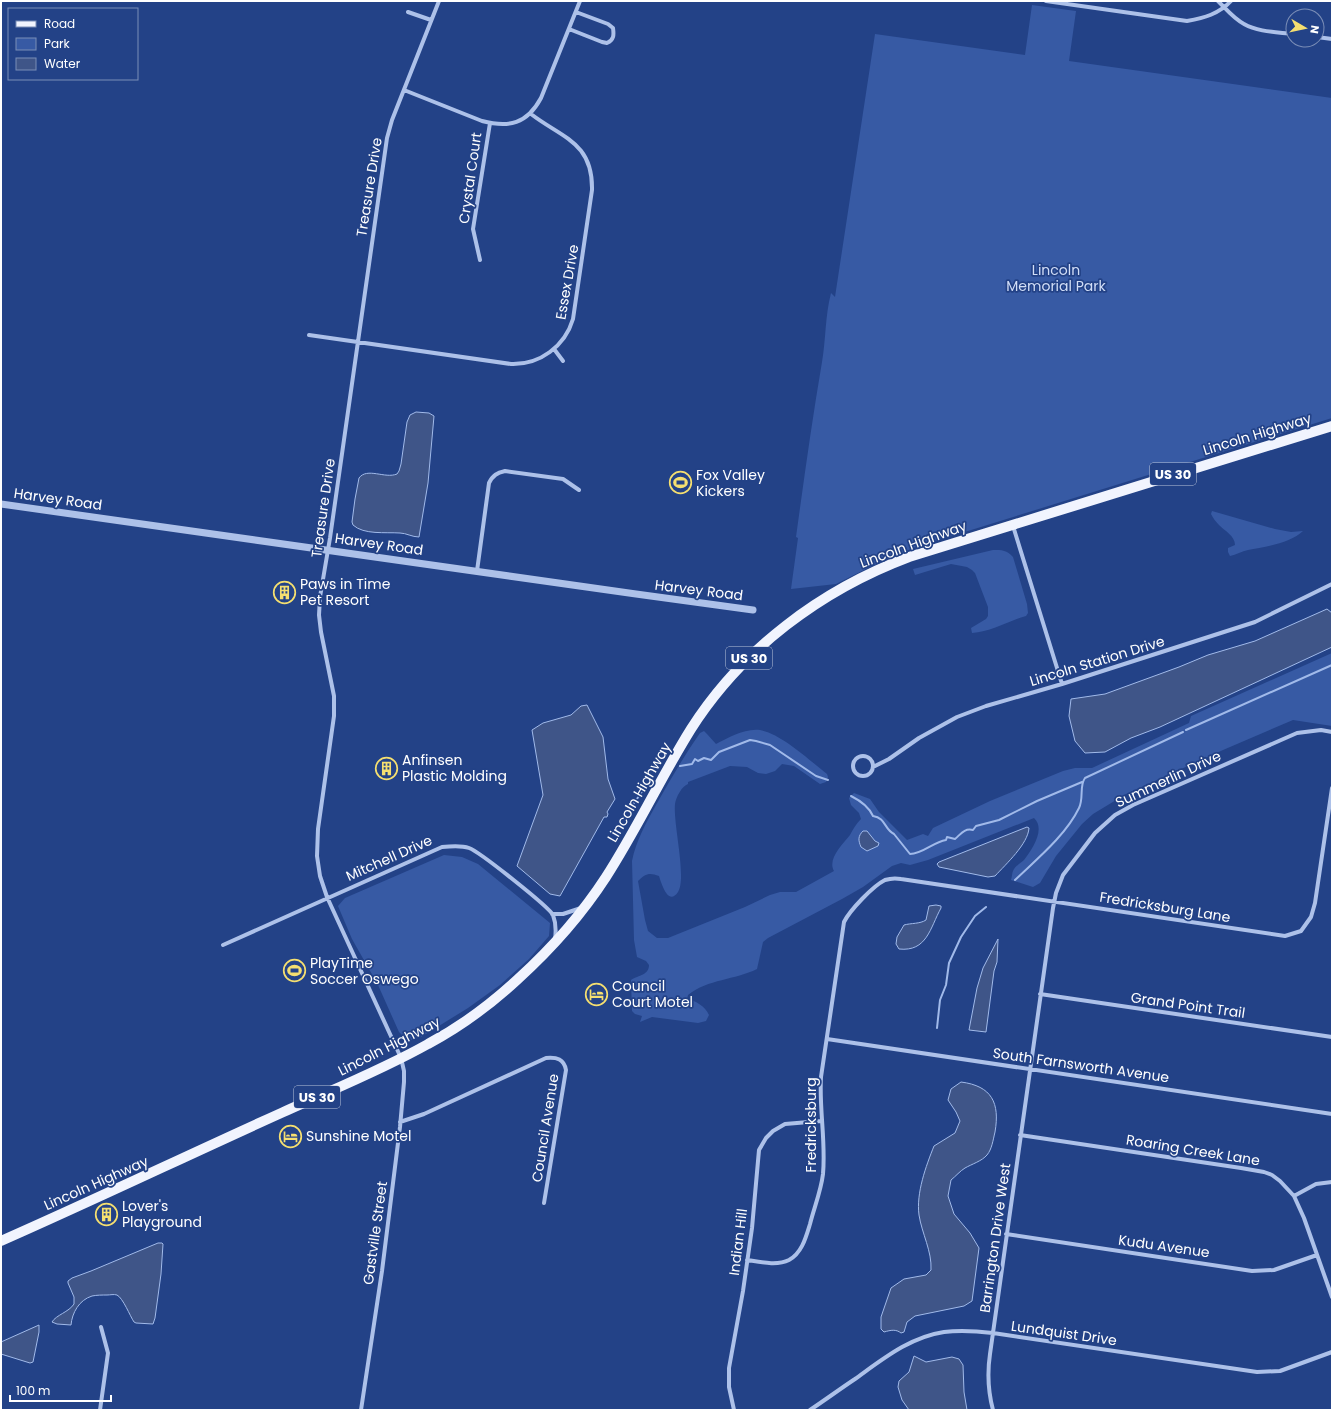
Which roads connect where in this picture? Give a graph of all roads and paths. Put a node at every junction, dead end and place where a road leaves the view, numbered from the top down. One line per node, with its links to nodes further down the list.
1 (439, 1): 9 (street, Treasure Drive)
2 (580, 1): 8 (street)
3 (1049, 1): 6 (street)
4 (1218, 1): 6 (street)
5 (1230, 1): 6 (street)
6 (1225, 8): 11 (street)
7 (408, 12): 9 (street)
8 (576, 12): 10 (street); 10 (street)
9 (431, 20): 12 (street, Treasure Drive)
10 (569, 29): 13 (street)
11 (1285, 33)
12 (404, 90): 14 (street); 17 (street, Treasure Drive)
13 (531, 114): 14 (street); 18 (street, Essex Drive)
14 (490, 123): 15 (street, Crystal Court)
15 (480, 260)
16 (309, 335): 17 (street, Essex Drive)
17 (358, 342): 18 (street, Essex Drive); 24 (street, Treasure Drive)
18 (554, 349): 19 (street)
19 (563, 361)
20 (1332, 426): 23 (main road, Lincoln Highway / US 30)
21 (579, 490): 25 (street)
22 (1, 504): 24 (street, Harvey Road)
23 (1012, 524): 28 (street); 35 (main road, Lincoln Highway / US 30)
24 (328, 550): 25 (street, Harvey Road); 33 (street, Treasure Drive)
25 (477, 571): 27 (street, Harvey Road)
26 (1332, 584): 28 (street, Lincoln Station Drive)
27 (753, 610)
28 (1062, 684): 30 (street, Lincoln Station Drive)
29 (1332, 732): 34 (street, Summerlin Drive)
30 (873, 767): 30 (street, Lincoln Station Drive)
31 (1332, 788): 34 (street, Fredricksburg Lane)
32 (880, 883): 34 (street, Fredricksburg Lane); 41 (street, Fredricksburg)
33 (327, 898): 36 (street, Mitchell Drive); 38 (street, Mitchell Drive); 42 (street, Treasure Drive)
34 (1054, 901): 39 (street, Summerlin Drive)
35 (584, 907): 36 (street); 37 (main road, Lincoln Highway / US 30)
36 (552, 914): 37 (street)
37 (554, 944): 42 (main road, Lincoln Highway / US 30)
38 (223, 945)
39 (1040, 994): 40 (street, Grand Point Trail); 43 (street, Summerlin Drive)
40 (1332, 1037)
41 (827, 1039): 43 (street, South Farnsworth Avenue); 45 (street, Fredricksburg)
42 (401, 1058): 46 (street, Gastville Street); 52 (main road, Lincoln Highway / US 30)
43 (1030, 1069): 44 (street, South Farnsworth Avenue); 47 (street, Barrington Drive West)
44 (1332, 1114)
45 (821, 1120): 54 (street, Indian Hill); 54 (street, Fredricksburg)
46 (400, 1122): 50 (street, Council Avenue); 61 (street, Gastville Street)
47 (1020, 1135): 49 (street, Roaring Creek Lane); 51 (street, Barrington Drive West)
48 (1332, 1182): 49 (street)
49 (1294, 1196): 53 (street, Roaring Creek Lane)
50 (544, 1202)
51 (1006, 1234): 53 (street, Kudu Avenue); 57 (street, Barrington Drive West)
52 (1, 1241)
53 (1316, 1255): 55 (street, Roaring Creek Lane)
54 (747, 1260): 62 (street, Indian Hill)
55 (1332, 1297)
56 (101, 1328): 60 (street)
57 (993, 1333): 58 (street, Lundquist Drive); 59 (street, Lundquist Drive); 64 (street, Barrington Drive West)
58 (1332, 1352)
59 (816, 1408): 63 (street, Lundquist Drive)
60 (100, 1410)
61 (361, 1410)
62 (734, 1410)
63 (810, 1410)
64 (993, 1410)

